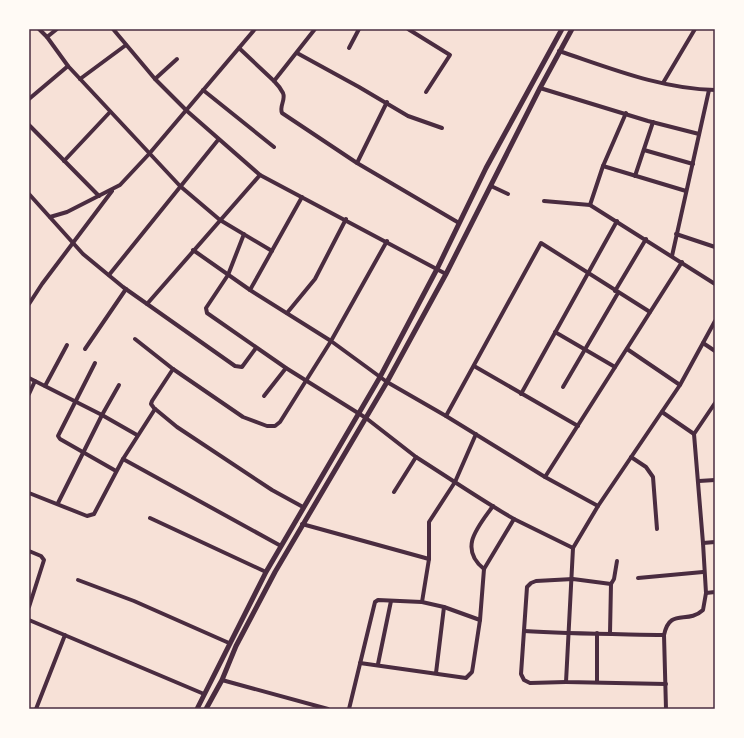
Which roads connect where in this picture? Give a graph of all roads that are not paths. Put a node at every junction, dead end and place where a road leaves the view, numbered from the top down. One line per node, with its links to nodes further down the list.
1 (39, 29): 11 (street)
2 (57, 29): 11 (street)
3 (255, 29): 13 (street)
4 (316, 29): 16 (street)
5 (359, 29): 14 (street)
6 (408, 29): 27 (street)
7 (562, 29): 61 (street)
8 (572, 29): 15 (street)
9 (695, 29): 22 (street)
10 (114, 30): 12 (street)
11 (47, 37): 18 (street)
12 (126, 45): 19 (street); 20 (street)
13 (240, 48): 21 (street); 24 (street)
14 (349, 48)
15 (559, 51): 22 (street); 23 (street)
16 (297, 53): 21 (street); 29 (street)
17 (177, 59): 20 (street)
18 (68, 66): 19 (street); 28 (street)
19 (80, 79): 31 (street)
20 (155, 79): 30 (street)
21 (274, 81): 42 (street)
22 (663, 83): 25 (street)
23 (540, 88): 32 (street); 48 (street)
24 (203, 90): 30 (street); 38 (street)
25 (709, 90): 26 (street); 36 (street)
26 (715, 90)
27 (426, 92)
28 (29, 99)
29 (387, 102): 35 (street); 42 (street)
30 (186, 111): 37 (street); 40 (street)
31 (110, 112): 40 (street); 41 (street)
32 (626, 113): 33 (street); 44 (street)
33 (653, 122): 36 (street); 39 (street)
34 (29, 125): 41 (street)
35 (442, 128)
36 (700, 134): 43 (street)
37 (218, 140): 45 (street); 47 (street)
38 (274, 146)
39 (644, 150): 43 (street); 46 (street)
40 (149, 154): 47 (street); 49 (street)
41 (64, 161): 53 (street)
42 (357, 163): 61 (street)
43 (692, 164): 50 (street)
44 (603, 166): 46 (street); 56 (street)
45 (260, 175): 54 (street); 59 (street)
46 (635, 176): 50 (street)
47 (180, 186): 59 (street); 75 (street)
48 (491, 186): 52 (street); 74 (street)
49 (114, 189): 53 (street); 66 (street)
50 (686, 191): 63 (street)
51 (29, 194): 57 (street)
52 (508, 194)
53 (99, 196): 57 (street)
54 (302, 197): 58 (street); 69 (street)
55 (544, 201): 56 (street)
56 (590, 205): 60 (street)
57 (50, 217): 66 (street)
58 (346, 219): 65 (street); 84 (street)
59 (220, 220): 62 (street); 68 (street)
60 (617, 220): 64 (street); 73 (street)
61 (459, 223): 72 (street)
62 (244, 234): 69 (street); 76 (street)
63 (676, 234): 67 (street); 70 (street)
64 (646, 239): 70 (street); 80 (street)
65 (387, 241): 72 (street); 88 (street)
66 (72, 244): 75 (street); 81 (street)
67 (715, 247)
68 (193, 250): 76 (street); 82 (street)
69 (272, 251): 79 (street)
70 (672, 256): 71 (street)
71 (682, 262): 77 (street); 83 (street)
72 (437, 269): 74 (street); 101 (street)
73 (588, 272): 80 (street); 86 (street); 97 (street)
74 (446, 274): 105 (street)
75 (109, 275): 78 (street)
76 (228, 275): 79 (street); 91 (street)
77 (715, 283)
78 (126, 289): 82 (street); 92 (street)
79 (250, 290): 84 (street)
80 (616, 292): 83 (street); 94 (street)
81 (29, 304)
82 (147, 304): 91 (street)
83 (650, 312): 93 (street)
84 (287, 313): 88 (street)
85 (715, 321): 89 (street)
86 (555, 332): 94 (street); 111 (street)
87 (135, 339): 100 (street)
88 (331, 341): 101 (street); 104 (street)
89 (703, 343): 95 (street); 107 (street)
90 (67, 345): 108 (street)
91 (256, 348): 99 (street)
92 (85, 349)
93 (627, 349): 98 (street); 107 (street)
94 (585, 350): 98 (street); 109 (street)
95 (715, 351)
96 (95, 363): 113 (street)
97 (474, 366): 111 (street); 119 (street)
98 (615, 367): 121 (street)
99 (286, 368): 104 (street); 112 (street)
100 (173, 369): 104 (street); 115 (street)
101 (380, 377): 105 (street); 117 (street)
102 (29, 378): 103 (street)
103 (35, 381): 108 (street); 110 (street)
104 (307, 382): 117 (street)
105 (387, 382): 119 (street); 120 (street)
106 (119, 385): 118 (street)
107 (680, 385): 116 (street)
108 (45, 386): 113 (street)
109 (563, 387)
110 (29, 394)
111 (521, 394): 121 (street)
112 (264, 396)
113 (75, 402): 118 (street); 125 (street)
114 (715, 402): 123 (street)
115 (155, 409): 124 (street); 137 (street)
116 (662, 412): 123 (street); 126 (street)
117 (358, 413): 120 (street); 137 (street)
118 (102, 415): 124 (street); 125 (street)
119 (446, 416): 122 (street)
120 (366, 418): 127 (street); 142 (street)
121 (578, 426): 130 (street)
122 (476, 434): 130 (street); 133 (street)
123 (694, 434): 132 (street)
124 (137, 435): 128 (street)
125 (83, 453): 129 (street); 136 (street)
126 (631, 457): 139 (street); 143 (street)
127 (416, 458): 133 (street); 134 (street)
128 (123, 459): 129 (street); 146 (street)
129 (116, 471): 136 (street)
130 (545, 477): 139 (street)
131 (715, 480): 132 (street)
132 (699, 481): 145 (street)
133 (456, 482): 138 (street); 149 (street)
134 (394, 492)
135 (29, 493): 136 (street)
136 (58, 503)
137 (303, 506): 146 (street)
138 (493, 506): 141 (street); 151 (street)
139 (598, 506): 147 (street)
140 (150, 518): 152 (street)
141 (514, 519): 147 (street); 151 (street)
142 (302, 524): 149 (street); 176 (street)
143 (657, 528)
144 (715, 542): 145 (street)
145 (703, 543): 153 (street)
146 (281, 546): 152 (street)
147 (573, 548): 155 (street)
148 (29, 551): 162 (street)
149 (429, 559): 161 (street)
150 (617, 560): 157 (street)
151 (484, 569): 165 (street)
152 (266, 572): 172 (street)
153 (703, 572): 154 (street); 159 (street)
154 (638, 578)
155 (573, 579): 157 (street); 166 (street); 168 (street)
156 (78, 580): 172 (street)
157 (611, 584): 169 (street)
158 (715, 592): 159 (street)
159 (706, 593): 171 (street)
160 (391, 601): 161 (street); 173 (street); 174 (street)
161 (422, 602): 163 (street)
162 (29, 607)
163 (444, 607): 165 (street); 175 (street)
164 (29, 620): 170 (street)
165 (480, 620): 175 (street)
166 (524, 631): 168 (street); 177 (street)
167 (597, 632): 168 (street); 169 (street); 178 (street)
168 (569, 634): 177 (street)
169 (610, 634): 171 (street)
170 (65, 635): 180 (street); 181 (street)
171 (664, 635): 179 (street)
172 (229, 643): 180 (street)
173 (360, 663): 174 (street); 185 (street)
174 (378, 664): 175 (street)
175 (436, 673)
176 (222, 680): 183 (street); 184 (street)
177 (566, 682): 178 (street)
178 (597, 682): 179 (street)
179 (666, 684): 186 (street)
180 (204, 694): 182 (street)
181 (36, 709)
182 (197, 709)
183 (206, 709)
184 (328, 709)
185 (349, 709)
186 (666, 709)

